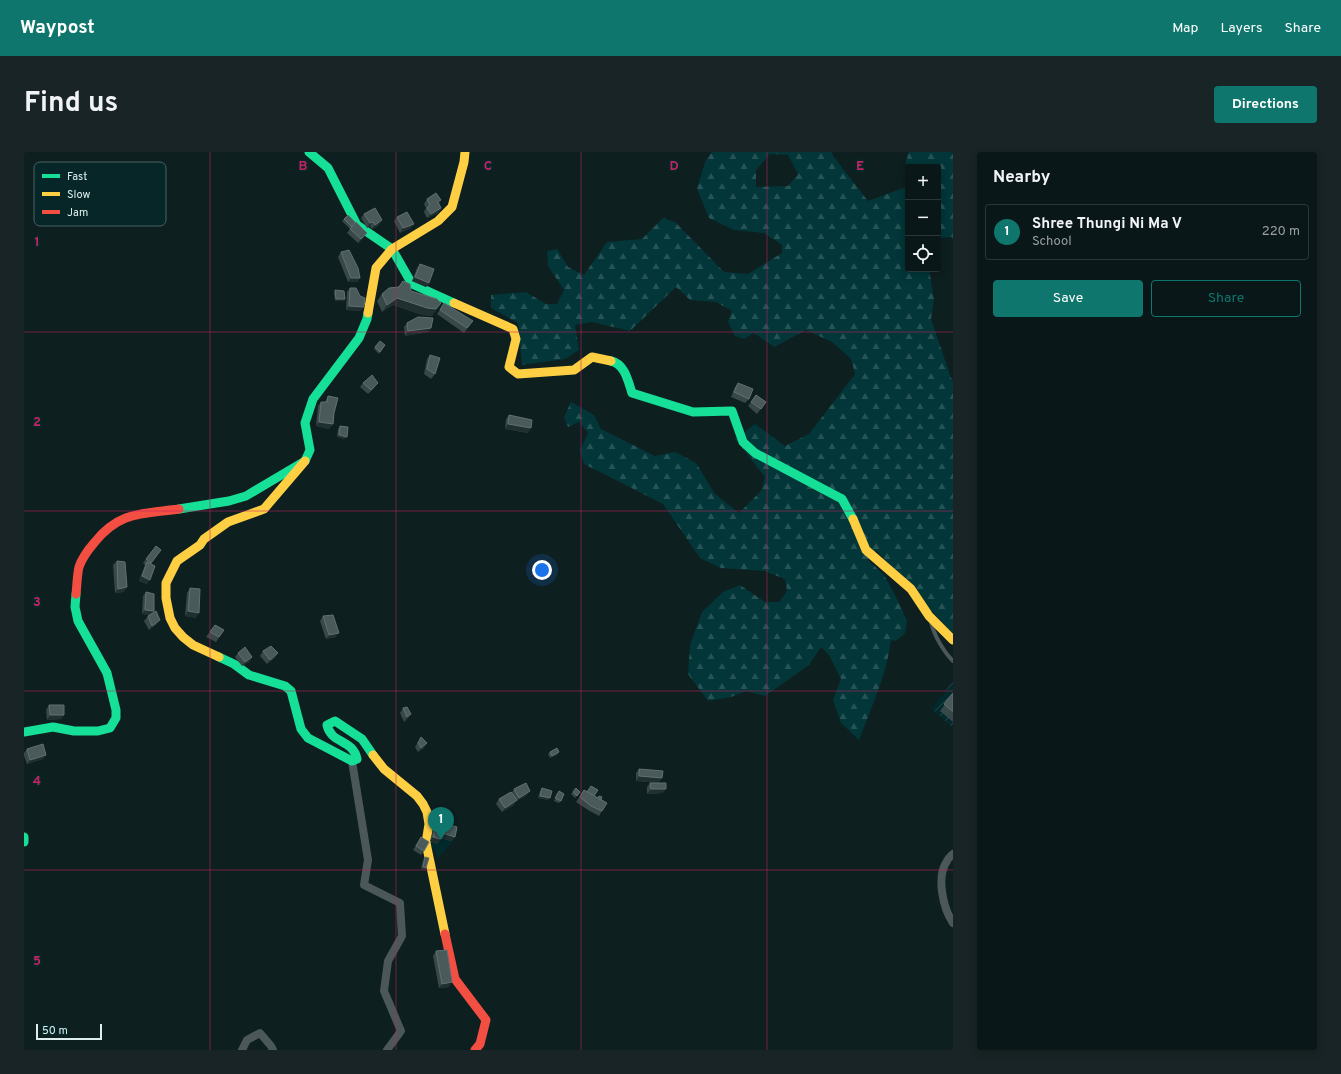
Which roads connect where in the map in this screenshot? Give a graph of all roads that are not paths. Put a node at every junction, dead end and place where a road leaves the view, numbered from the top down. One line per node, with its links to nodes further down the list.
1 (309, 152): 3 (street)
2 (464, 152): 3 (street)
3 (392, 249): 4 (street); 5 (street)
4 (305, 460): 8 (street); 9 (street)
5 (929, 616): 6 (street); 7 (lane)
6 (953, 640)
7 (953, 661)
8 (24, 732)
9 (352, 761): 16 (street); 17 (street)
10 (24, 837): 11 (street)
11 (24, 842)
12 (953, 854): 13 (street)
13 (953, 923)
14 (242, 1050): 15 (street)
15 (273, 1050)
16 (387, 1050)
17 (475, 1050)

